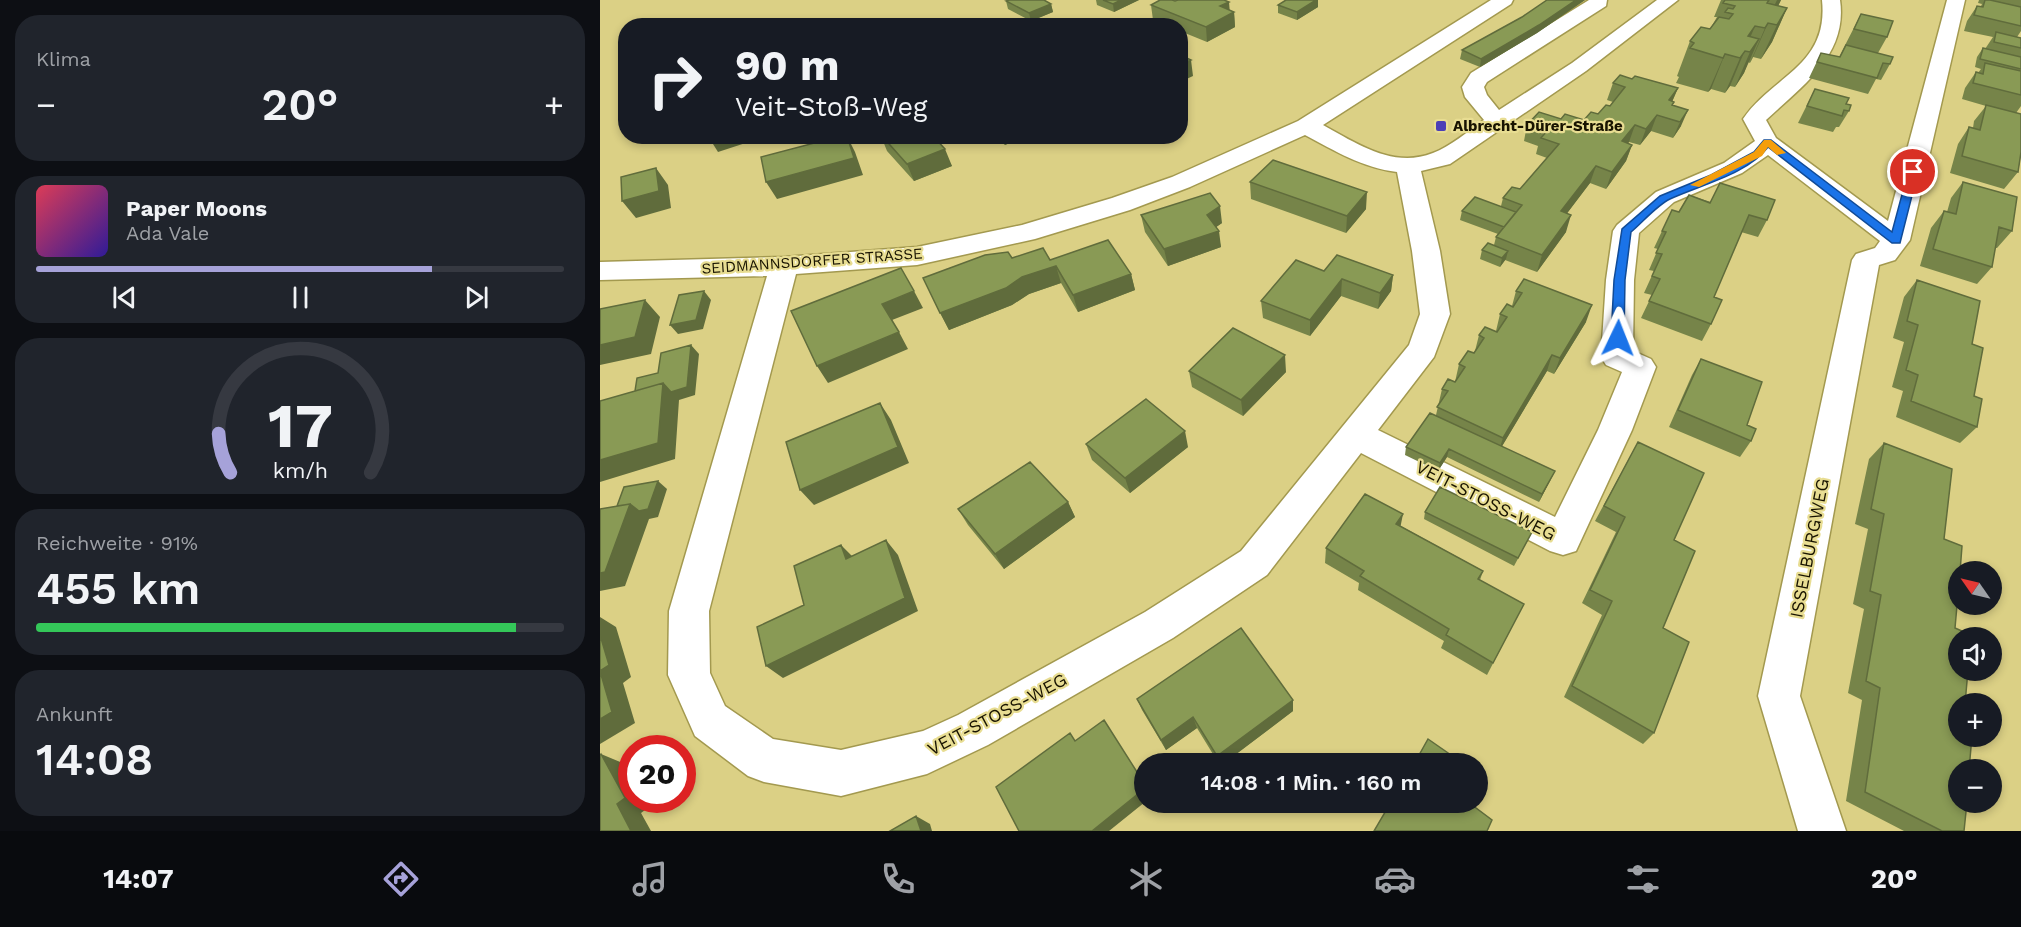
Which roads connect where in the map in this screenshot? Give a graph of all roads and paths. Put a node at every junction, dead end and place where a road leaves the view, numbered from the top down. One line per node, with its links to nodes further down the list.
1 (1504, 0): 7 (street, SEIDMANNSDORFER STRASSE)
2 (1669, 0): 6 (street)
3 (1831, 0): 8 (street)
4 (1956, 0): 10 (street, ISSELBURGWEG)
5 (1599, 2): 6 (street)
6 (1497, 121): 9 (street)
7 (1306, 126): 9 (street); 11 (street, SEIDMANNSDORFER STRASSE)
8 (1767, 142): 10 (street); 13 (street, VEIT-STOSS-WEG)
9 (1408, 166): 13 (street, VEIT-STOSS-WEG)
10 (1881, 250): 14 (street, ISSELBURGWEG)
11 (784, 266): 12 (street, SEIDMANNSDORFER STRASSE); 13 (street, VEIT-STOSS-WEG)
12 (600, 271)
13 (1355, 434)
14 (1822, 831)

